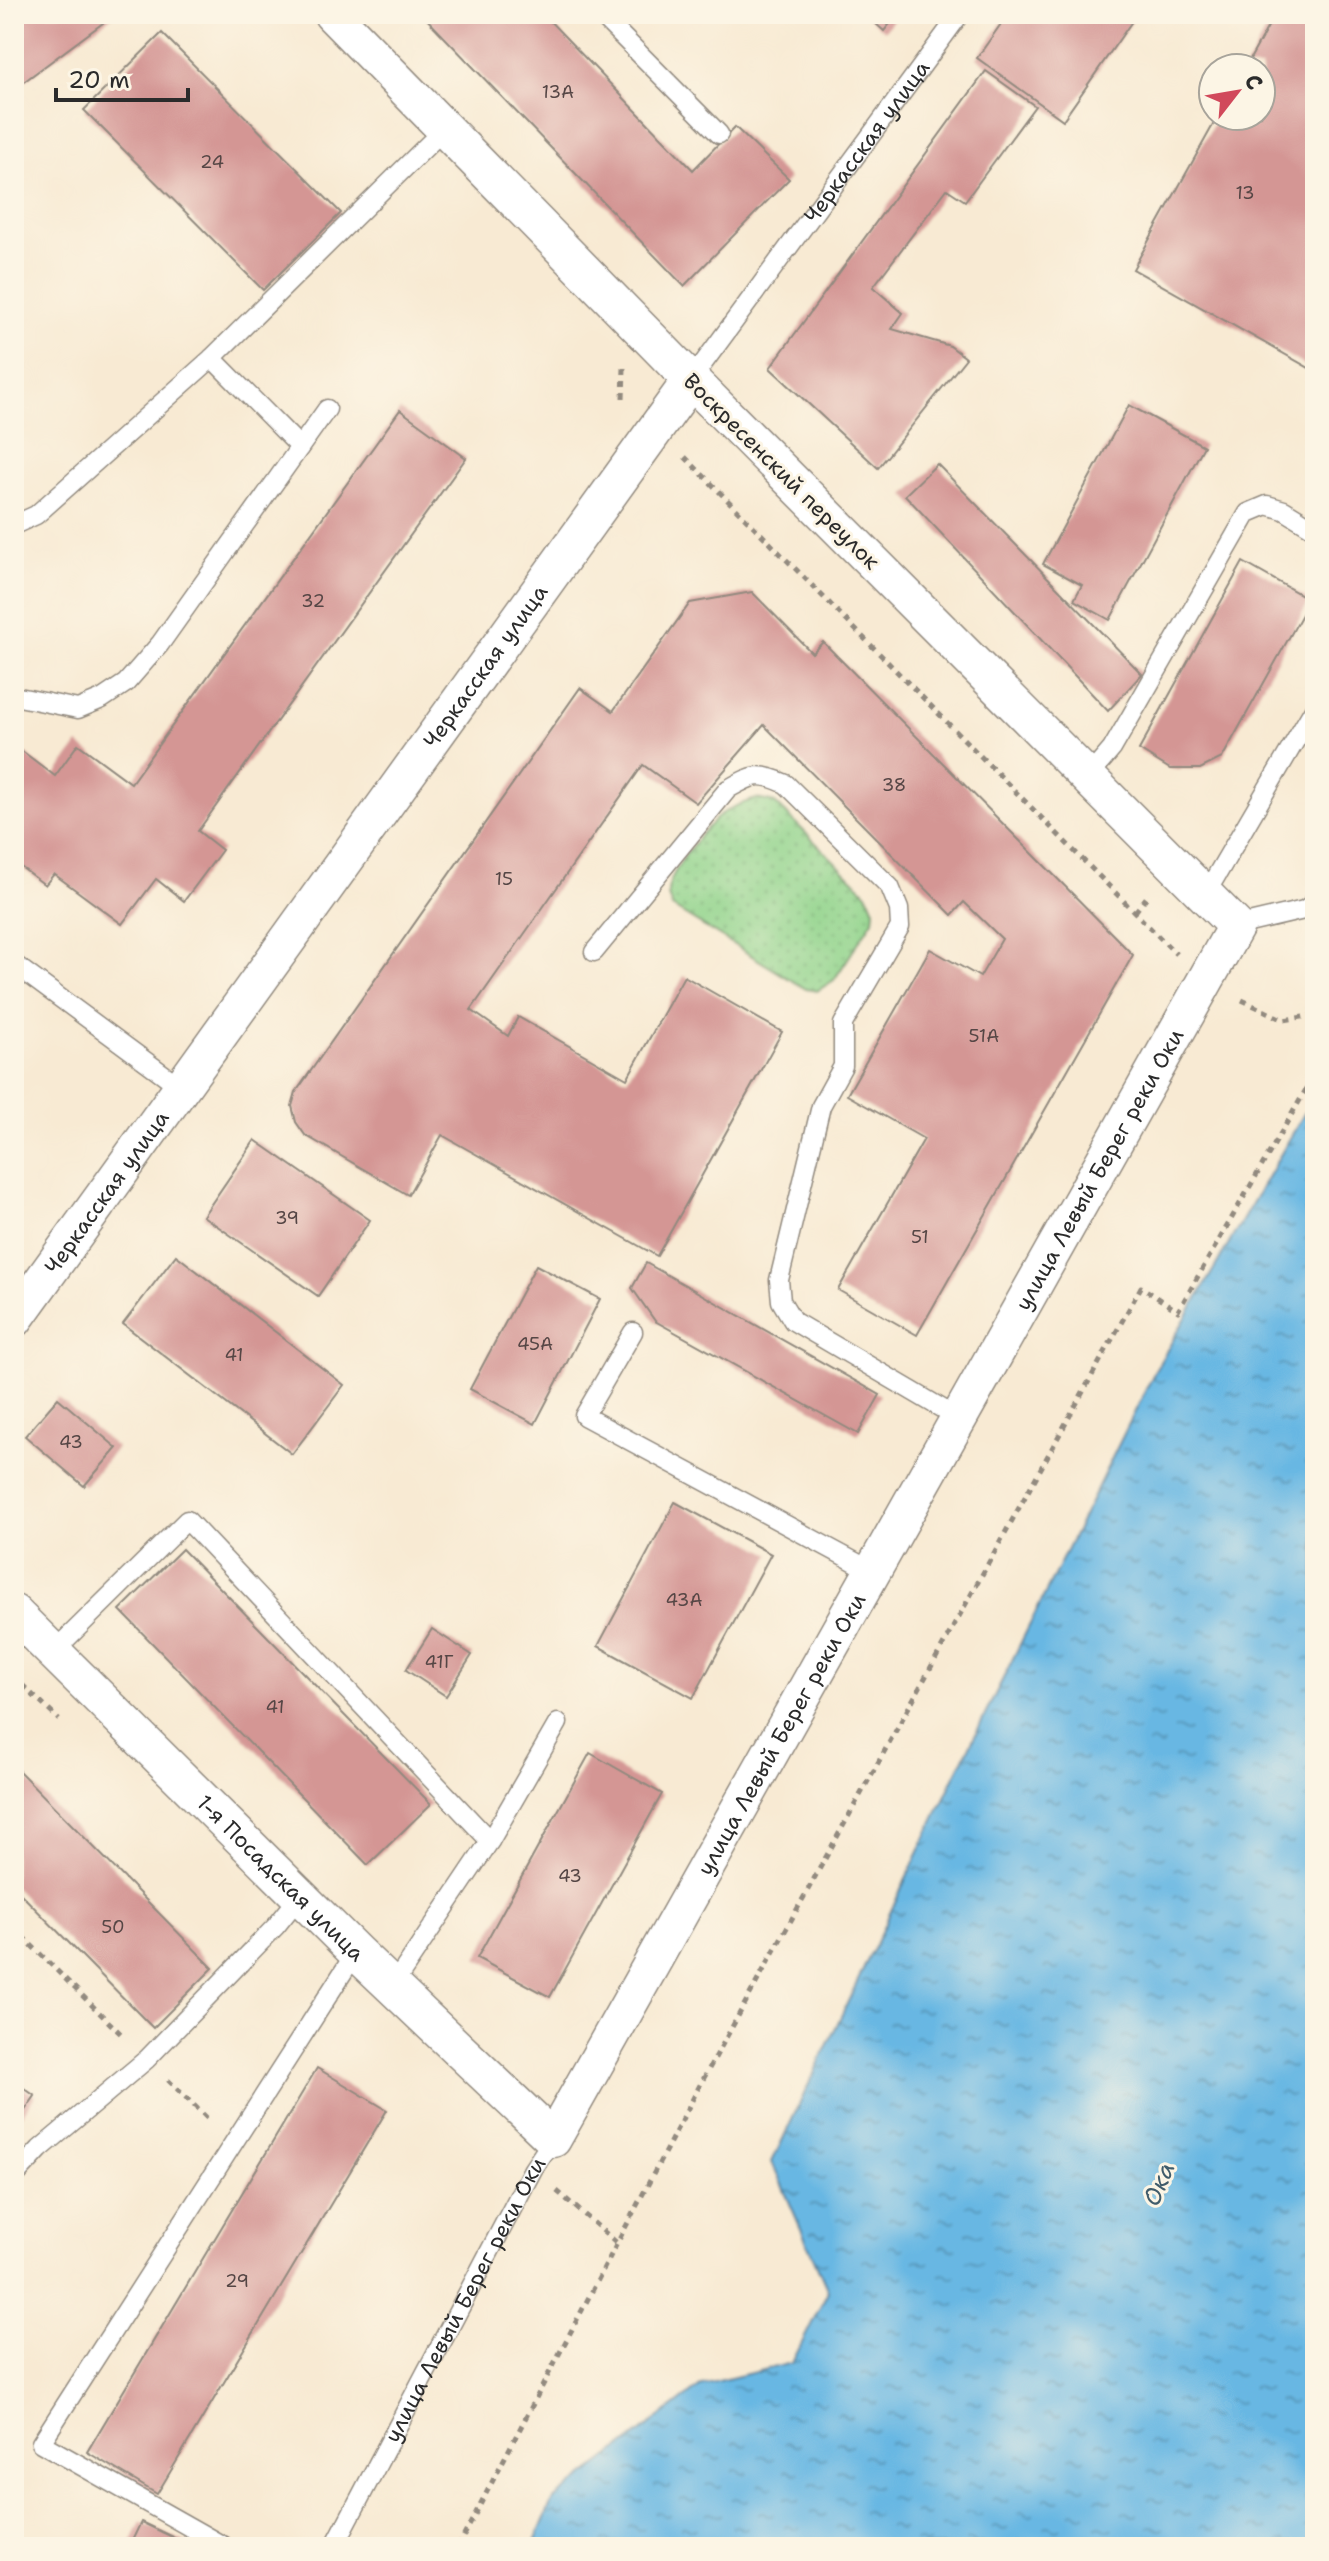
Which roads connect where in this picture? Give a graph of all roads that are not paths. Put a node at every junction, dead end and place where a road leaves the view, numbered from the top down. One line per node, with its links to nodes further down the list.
1 (600, 14): 5 (lane)
2 (960, 14): 7 (lane, Черкасская улица)
3 (342, 17): 4 (street, Воскресенский переулок)
4 (444, 129): 6 (lane); 7 (street, Воскресенский переулок)
5 (719, 134)
6 (212, 358): 9 (lane); 10 (lane)
7 (691, 380): 14 (street, Воскресенский переулок); 20 (street, Черкасская улица)
8 (327, 409): 9 (lane)
9 (300, 447): 12 (lane)
10 (14, 525)
11 (1315, 529): 14 (lane)
12 (14, 696)
13 (1315, 707): 15 (lane)
14 (1088, 777): 15 (street, Воскресенский переулок)
15 (1205, 895): 17 (street, Воскресенский переулок)
16 (1315, 902): 17 (lane)
17 (1236, 926): 23 (street, улица Левый Берег реки Оки)
18 (594, 952): 23 (lane)
19 (14, 964): 20 (lane)
20 (182, 1088): 21 (street, Черкасская улица)
21 (14, 1320)
22 (633, 1332): 24 (lane)
23 (958, 1418): 24 (street, улица Левый Берег реки Оки)
24 (872, 1571): 32 (street, улица Левый Берег реки Оки)
25 (14, 1614): 26 (street, 1-я Посадская улица)
26 (52, 1653): 28 (lane); 29 (street, 1-я Посадская улица)
27 (558, 1723): 28 (lane)
28 (490, 1841): 31 (lane)
29 (300, 1896): 30 (street, 1-я Посадская улица); 33 (lane)
30 (356, 1952): 31 (street, 1-я Посадская улица); 34 (lane)
31 (392, 1987): 32 (street, 1-я Посадская улица)
32 (553, 2139): 35 (lane, улица Левый Берег реки Оки)
33 (14, 2177)
34 (225, 2547)
35 (334, 2547)

